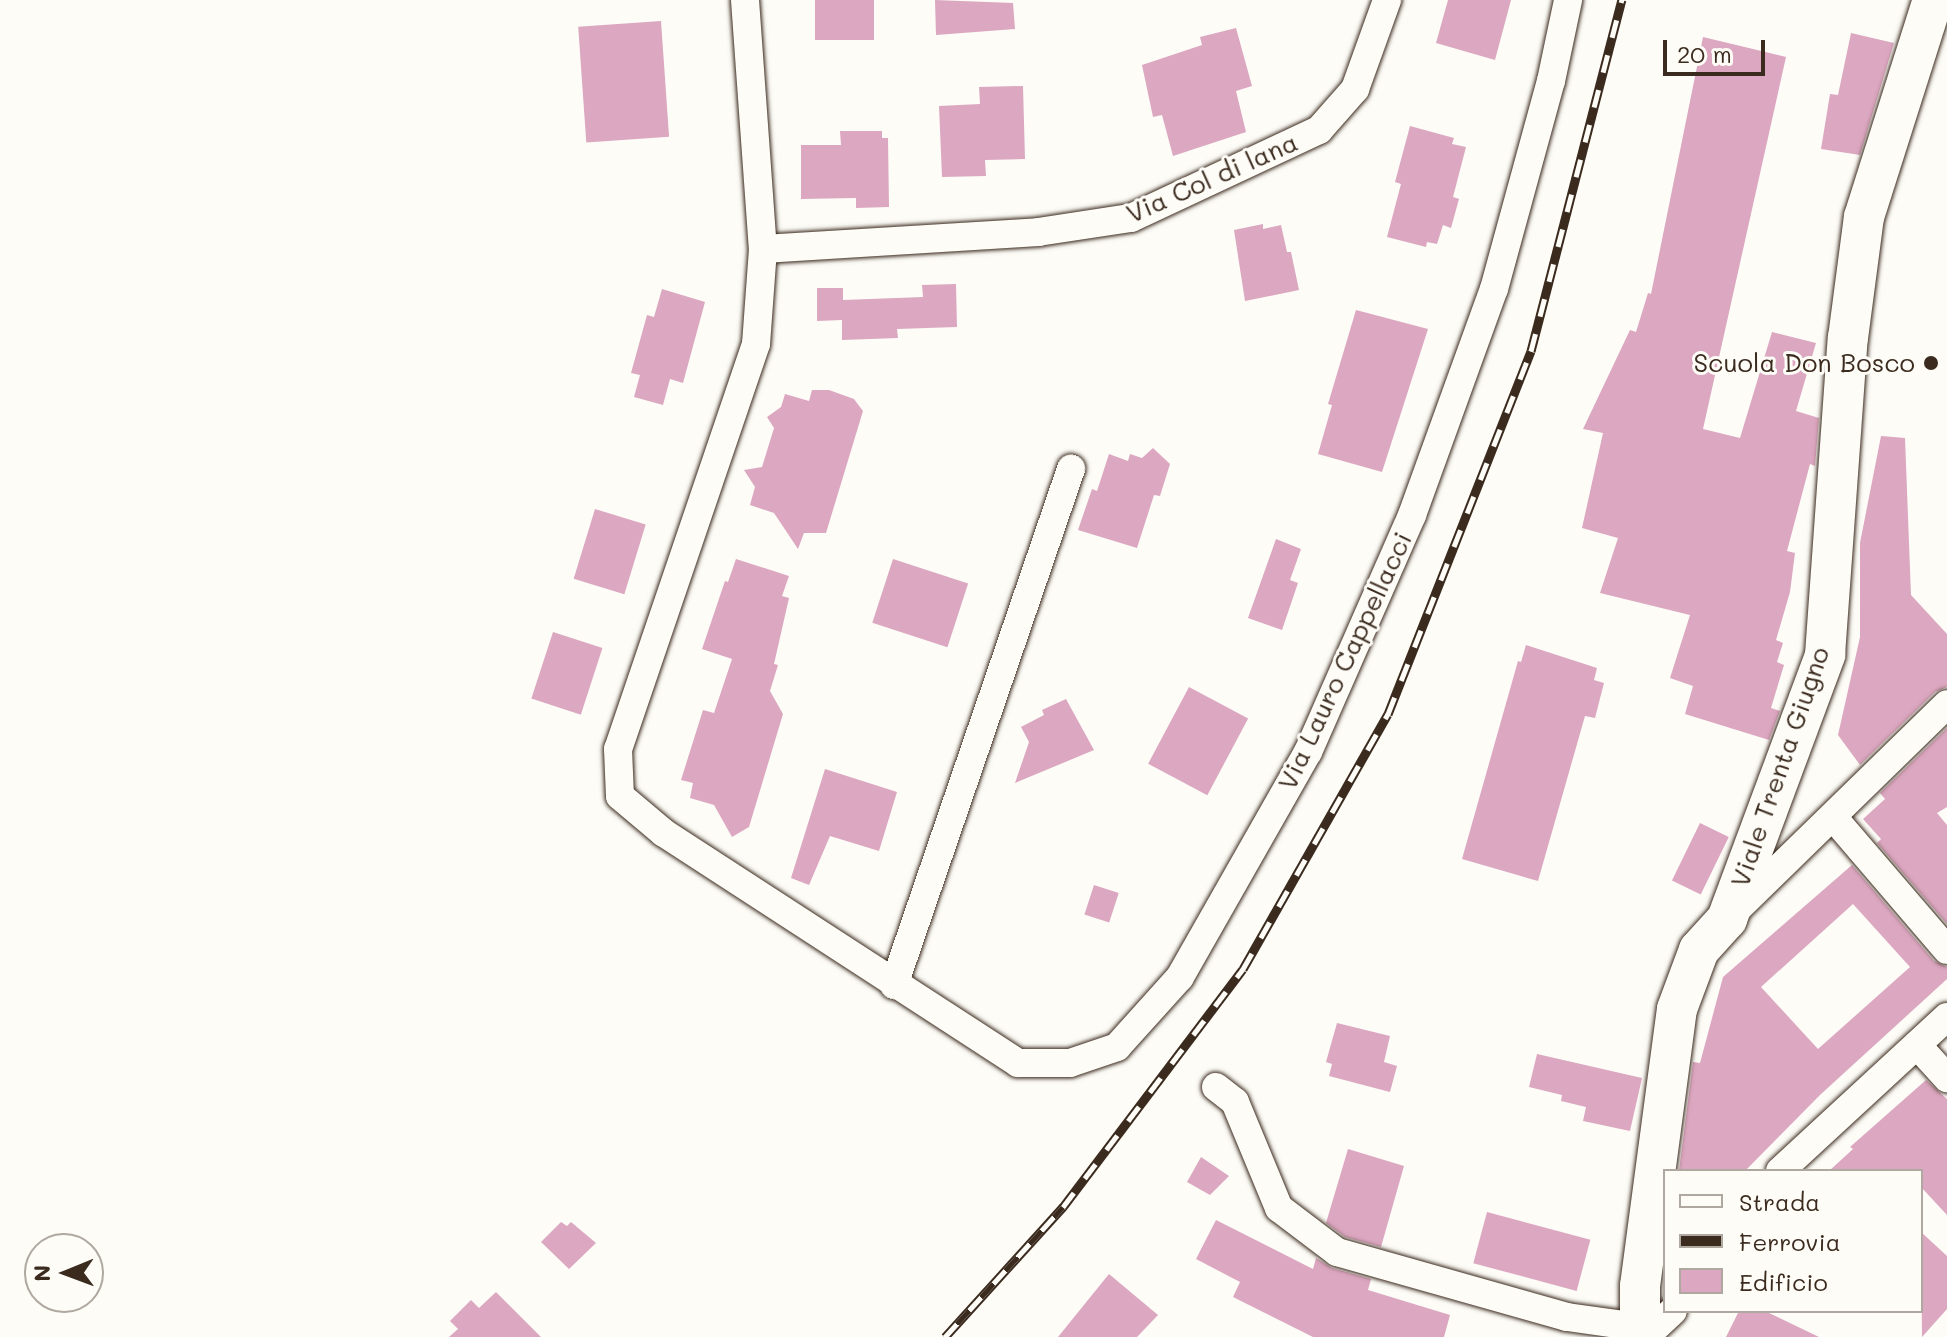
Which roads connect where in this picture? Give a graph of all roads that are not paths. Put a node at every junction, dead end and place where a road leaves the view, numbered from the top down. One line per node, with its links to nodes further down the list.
1 (745, 0): 5 (street)
2 (1387, 0): 5 (street, Via Col di lana)
3 (1568, 0): 11 (street, Via Lauro Cappellacci)
4 (1933, 0): 9 (street, Viale Trenta Giugno)
5 (763, 249): 11 (street, Via Lauro Cappellacci)
6 (1071, 469): 11 (street)
7 (1947, 704): 8 (street)
8 (1833, 817): 9 (street); 10 (street)
9 (1727, 919): 17 (street, Viale Trenta Giugno)
10 (1947, 950)
11 (894, 985)
12 (1947, 1017): 13 (street)
13 (1917, 1045): 14 (street); 16 (street)
14 (1947, 1078)
15 (1216, 1087): 17 (street)
16 (1782, 1169)
17 (1650, 1328)

